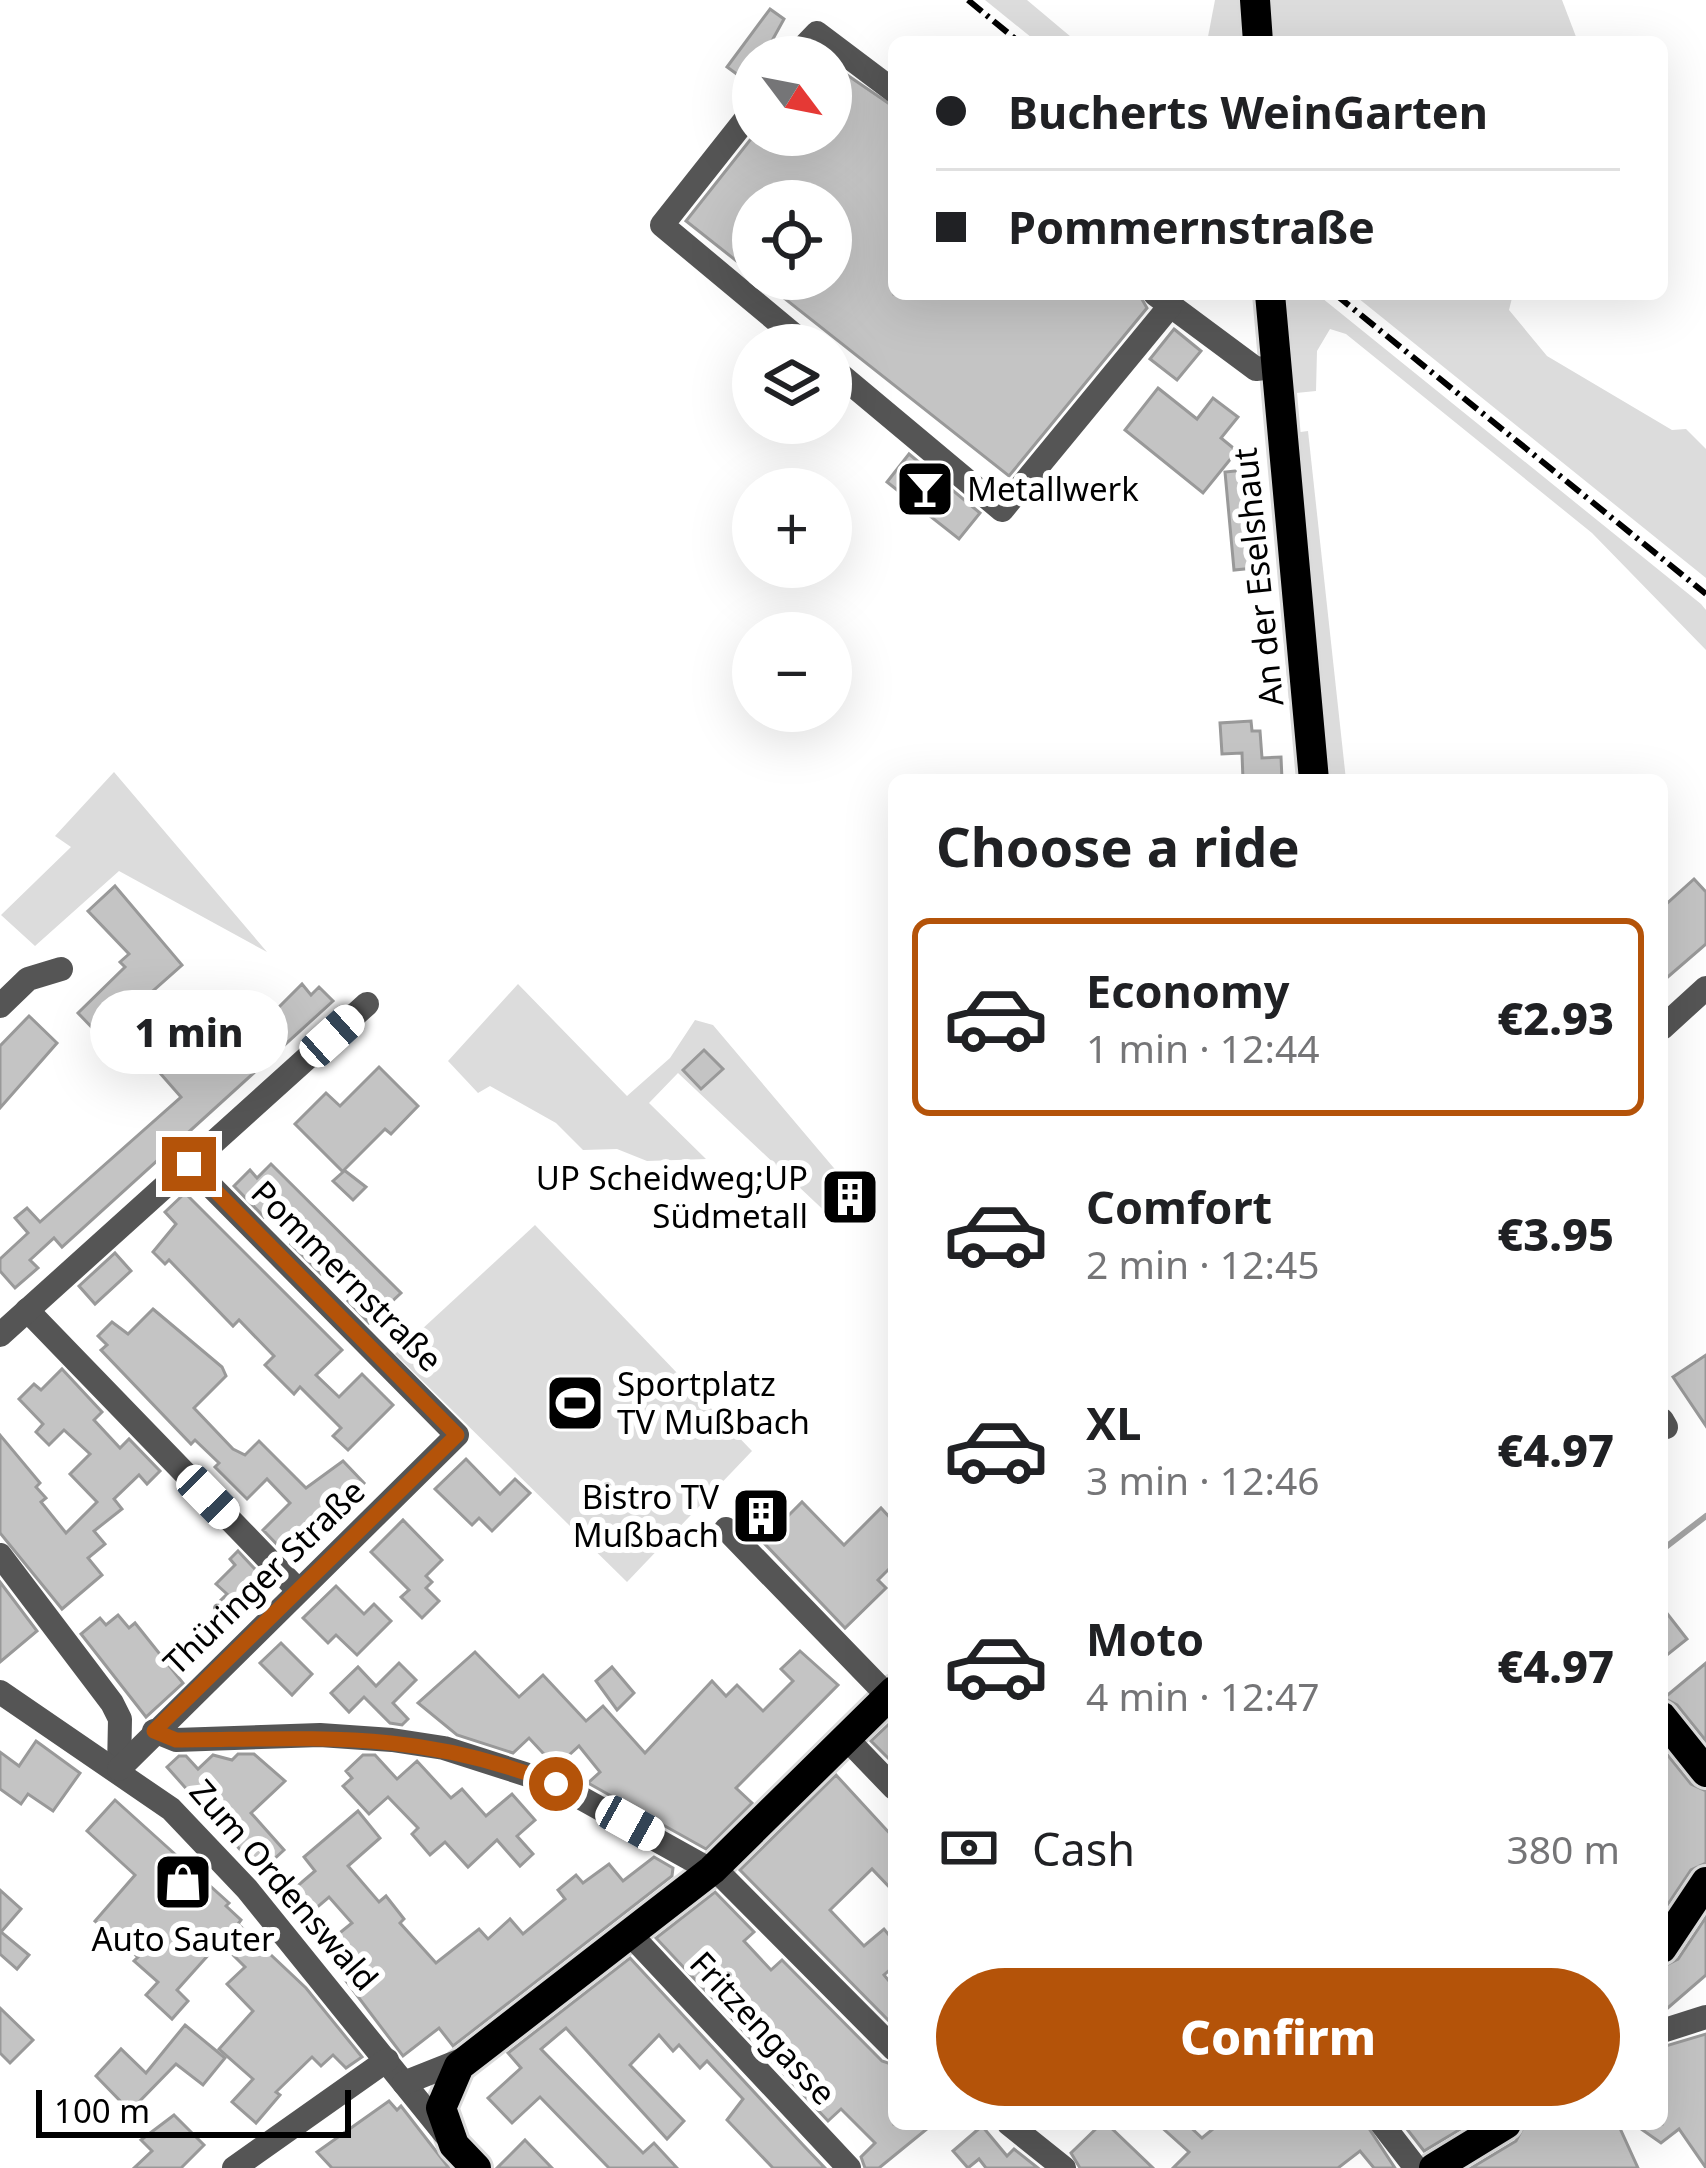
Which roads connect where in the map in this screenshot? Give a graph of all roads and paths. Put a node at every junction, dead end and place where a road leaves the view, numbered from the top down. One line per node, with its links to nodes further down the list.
1 (1256, 0): 2 (main road)
2 (1258, 36)
3 (852, 59): 4 (street)
4 (888, 86)
5 (732, 137): 8 (street)
6 (1162, 300): 9 (street); 10 (street)
7 (1270, 300): 9 (main road, An der Eselshaut)
8 (781, 324)
9 (1274, 368): 11 (main road, An der Eselshaut)
10 (852, 385)
11 (1313, 774)
12 (61, 969): 15 (street)
13 (1706, 988): 16 (street)
14 (367, 1004): 17 (street)
15 (0, 1006)
16 (1668, 1023)
17 (189, 1164): 18 (street); 20 (street, Pommernstraße)
18 (27, 1310): 19 (street); 23 (street)
19 (0, 1335)
20 (457, 1435): 23 (street, Thüringer Straße)
21 (726, 1529): 24 (street)
22 (0, 1555): 30 (street)
23 (298, 1590): 28 (street, Thüringer Straße)
24 (888, 1691)
25 (0, 1692): 30 (street, Zum Ordenswald)
26 (888, 1697): 29 (main road)
27 (1668, 1724): 31 (main road)
28 (154, 1731): 30 (street, Thüringer Straße); 33 (street)
29 (845, 1737): 32 (street); 33 (main road)
30 (119, 1768): 41 (street, Zum Ordenswald)
31 (1706, 1772)
32 (888, 1782)
33 (712, 1870): 35 (main road); 39 (street)
34 (1706, 1882): 36 (main road)
35 (629, 1934): 40 (main road); 48 (street, Fritzengasse)
36 (1668, 1939)
37 (1706, 2018): 38 (street)
38 (1668, 2029)
39 (888, 2043)
40 (467, 2058): 42 (street); 46 (main road)
41 (387, 2060): 42 (street, Zum Ordenswald); 47 (street)
42 (404, 2083): 46 (street, Zum Ordenswald)
43 (1017, 2130): 49 (street)
44 (1387, 2130): 50 (street)
45 (1497, 2130): 51 (main road)
46 (465, 2157)
47 (234, 2168)
48 (849, 2168)
49 (1064, 2168)
50 (1416, 2168)
51 (1434, 2168)

